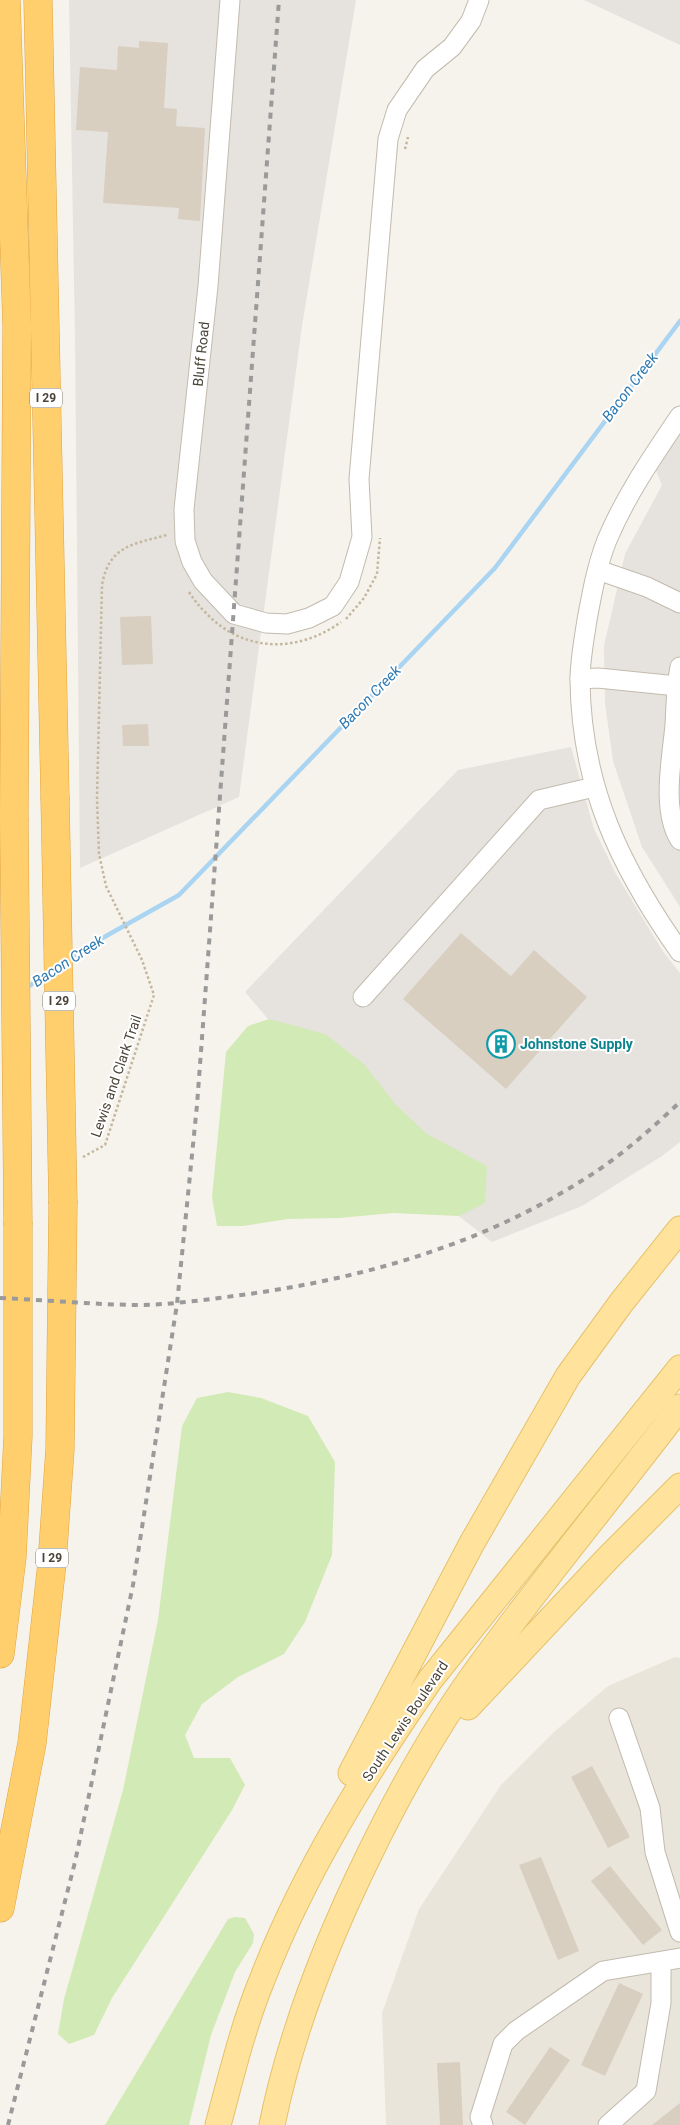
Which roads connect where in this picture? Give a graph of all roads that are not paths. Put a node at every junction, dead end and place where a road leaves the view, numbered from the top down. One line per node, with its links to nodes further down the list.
1 (6, 0): 19 (highway, I 29, bridge)
2 (38, 0): 22 (highway, I 29, bridge)
3 (230, 0): 4 (street, Bluff Road)
4 (479, 0)
5 (680, 416): 6 (street)
6 (598, 570): 7 (street); 9 (street)
7 (680, 603)
8 (680, 667): 10 (street)
9 (580, 679): 10 (street); 11 (street)
10 (677, 686): 12 (street)
11 (594, 787): 13 (street); 14 (street)
12 (680, 840)
13 (680, 952)
14 (363, 997)
15 (680, 1229): 26 (main road)
16 (680, 1368): 26 (main road, South Lewis Boulevard)
17 (680, 1407): 21 (main road)
18 (680, 1486): 21 (main road)
19 (0, 1654)
20 (619, 1718): 23 (street)
21 (411, 1774): 28 (main road)
22 (0, 1908)
23 (680, 1932)
24 (680, 1958): 25 (street)
25 (661, 1962): 29 (street); 30 (street)
26 (267, 1967): 27 (main road, South Lewis Boulevard)
27 (218, 2125)
28 (272, 2125)
29 (483, 2125)
30 (608, 2125)

